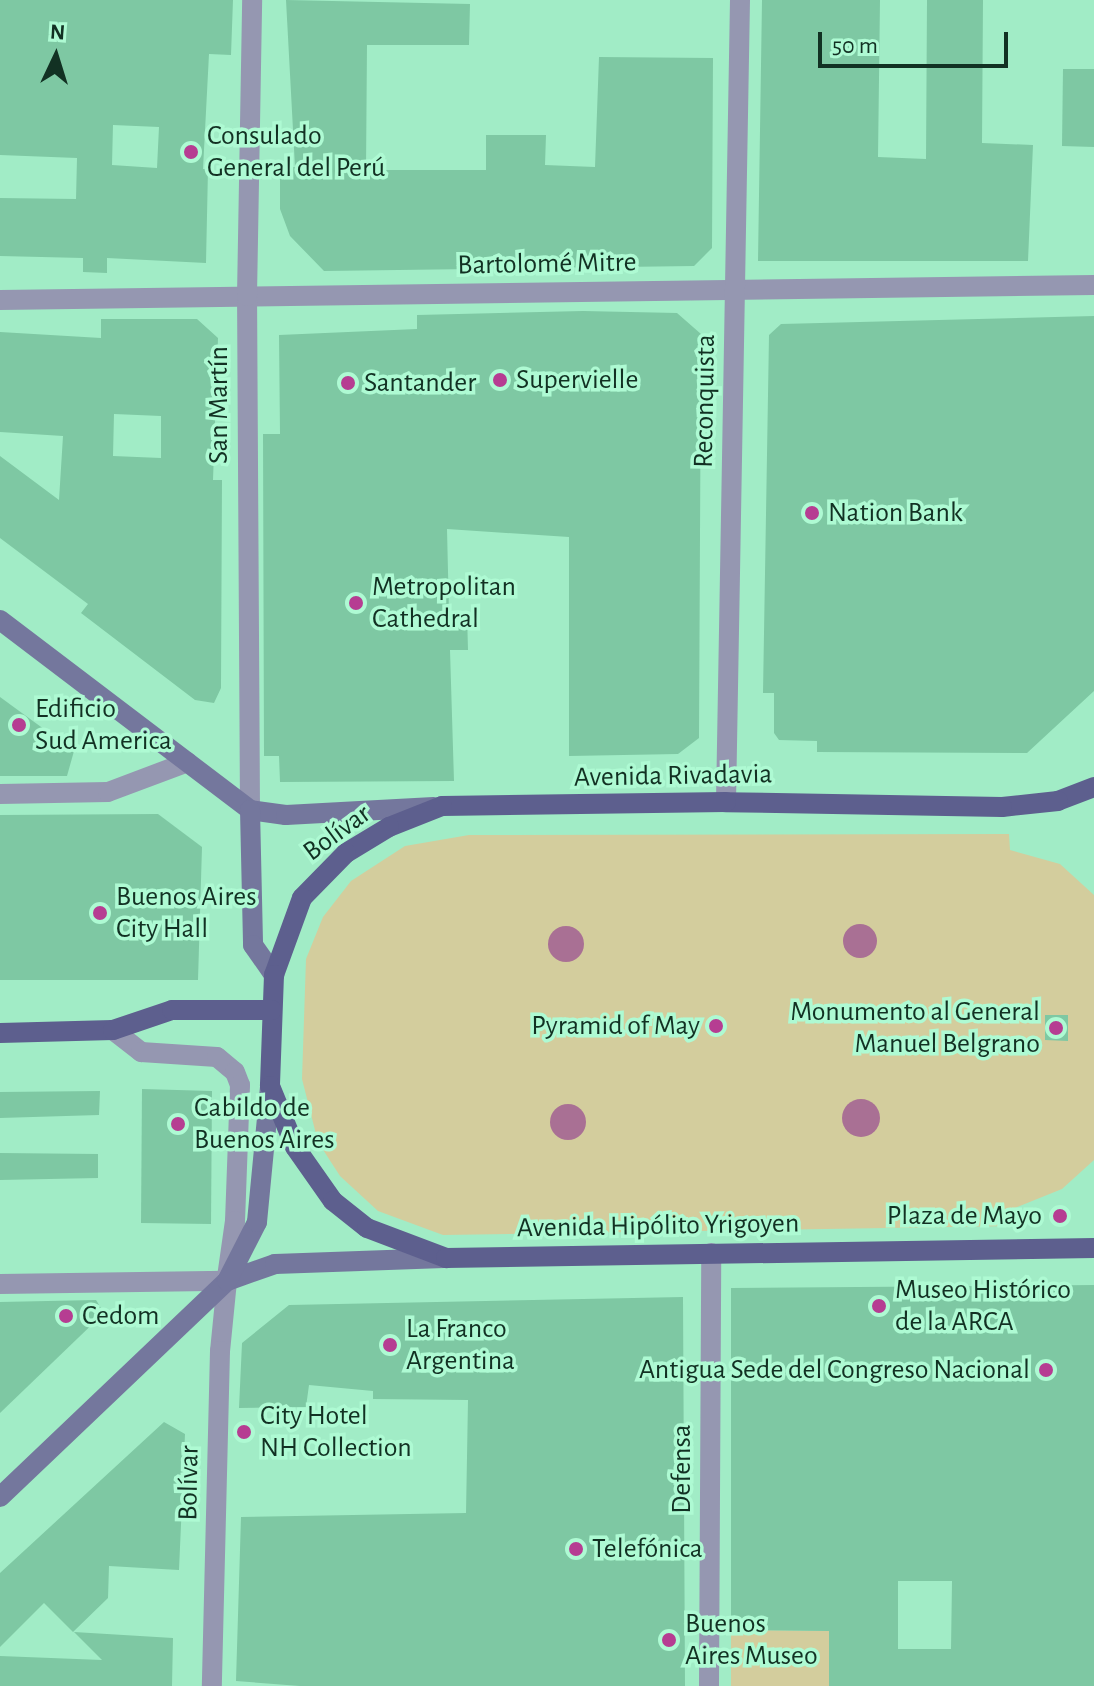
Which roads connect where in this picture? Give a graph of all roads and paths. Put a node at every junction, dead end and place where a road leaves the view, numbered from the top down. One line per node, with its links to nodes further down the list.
1 (252, 0): 5 (street, San Martín)
2 (740, 0): 4 (street, Reconquista)
3 (1094, 285): 4 (street, Bartolomé Mitre)
4 (735, 290): 5 (street, Bartolomé Mitre); 11 (street, Reconquista)
5 (247, 296): 6 (street, Bartolomé Mitre); 13 (street, San Martín)
6 (0, 300)
7 (0, 620): 8 (main road)
8 (188, 762): 10 (street); 13 (main road)
9 (1094, 787): 11 (main road, Avenida Rivadavia)
10 (0, 794)
11 (726, 802): 12 (main road, Avenida Rivadavia)
12 (442, 806): 13 (main road, Avenida Rivadavia); 14 (main road, Bolívar)
13 (250, 810): 14 (main road)
14 (274, 975): 15 (main road, Bolívar)
15 (272, 1010): 16 (main road); 18 (main road, Bolívar)
16 (113, 1030): 17 (main road); 22 (street, Bolívar)
17 (0, 1033)
18 (270, 1086): 21 (main road, Bolívar); 22 (main road, Bolívar)
19 (1094, 1248): 20 (main road, Avenida Hipólito Yrigoyen)
20 (711, 1253): 21 (main road, Avenida Hipólito Yrigoyen); 26 (street, Defensa)
21 (446, 1258): 22 (main road, Avenida Hipólito Yrigoyen)
22 (227, 1281): 23 (street); 24 (main road); 25 (street, Bolívar)
23 (0, 1284)
24 (0, 1497)
25 (212, 1686)
26 (709, 1686)

